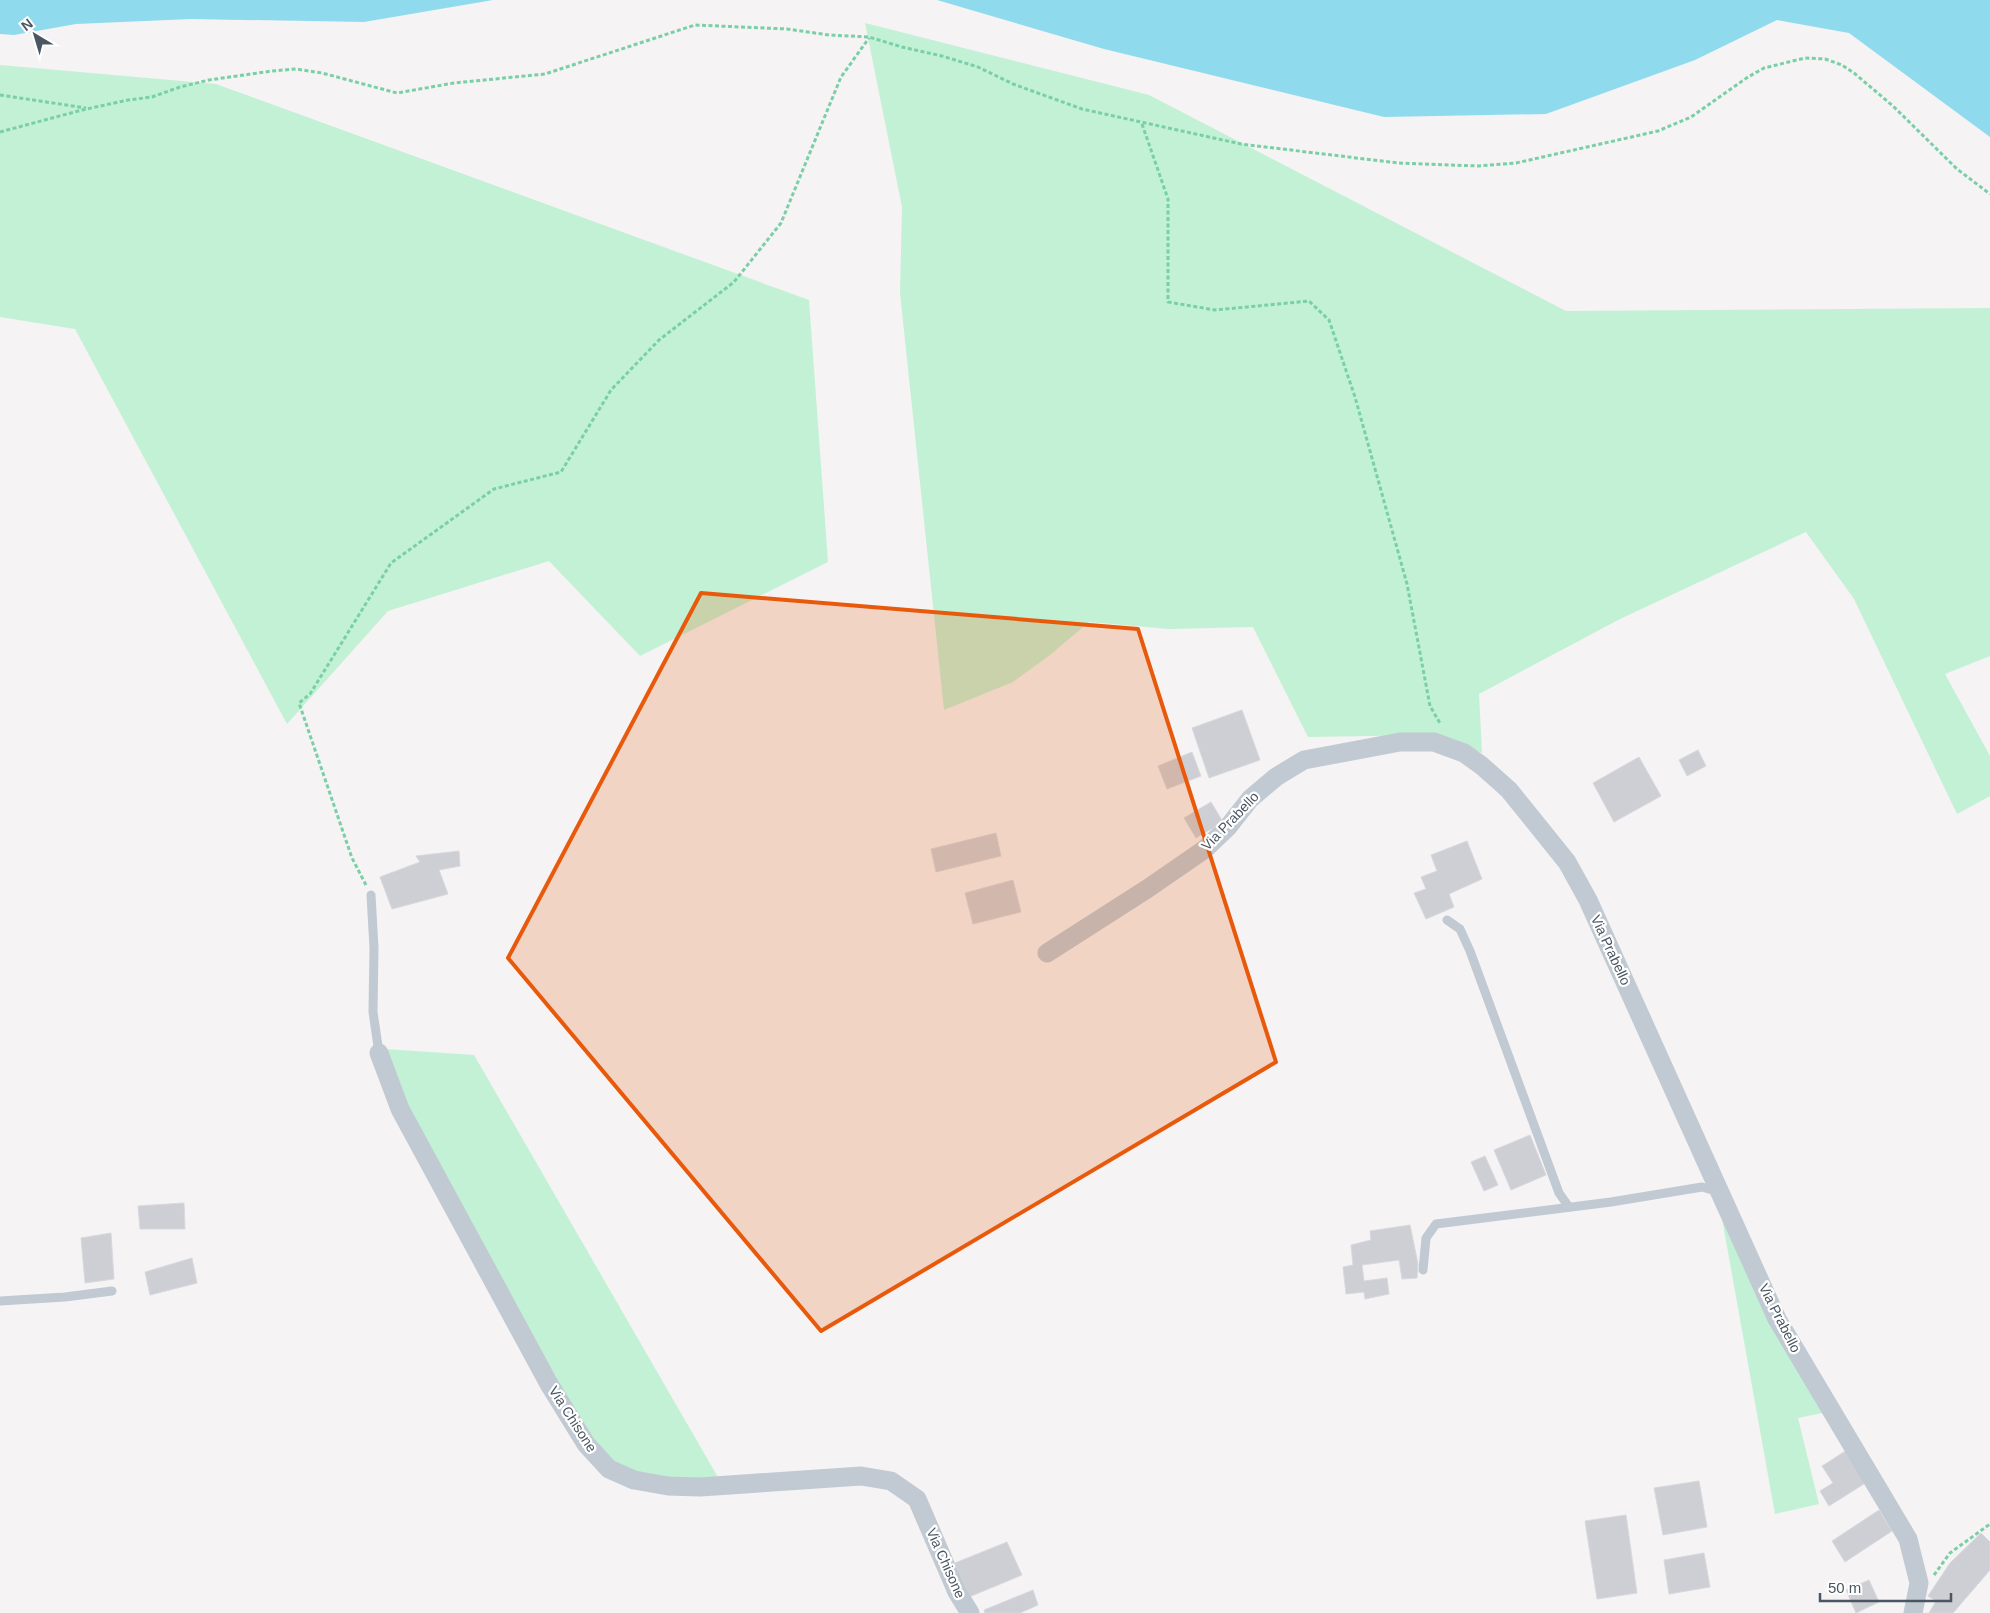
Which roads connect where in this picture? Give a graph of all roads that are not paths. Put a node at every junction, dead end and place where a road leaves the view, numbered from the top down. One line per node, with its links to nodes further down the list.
1 (371, 895): 4 (lane)
2 (1447, 920): 6 (lane)
3 (1047, 953): 5 (street, Via Prabello)
4 (378, 1053): 10 (street, Via Chisone)
5 (1722, 1193): 6 (lane); 11 (street, Via Prabello)
6 (1569, 1207): 7 (lane)
7 (1423, 1270)
8 (112, 1291): 9 (lane)
9 (0, 1301)
10 (970, 1613)
11 (1913, 1613)

